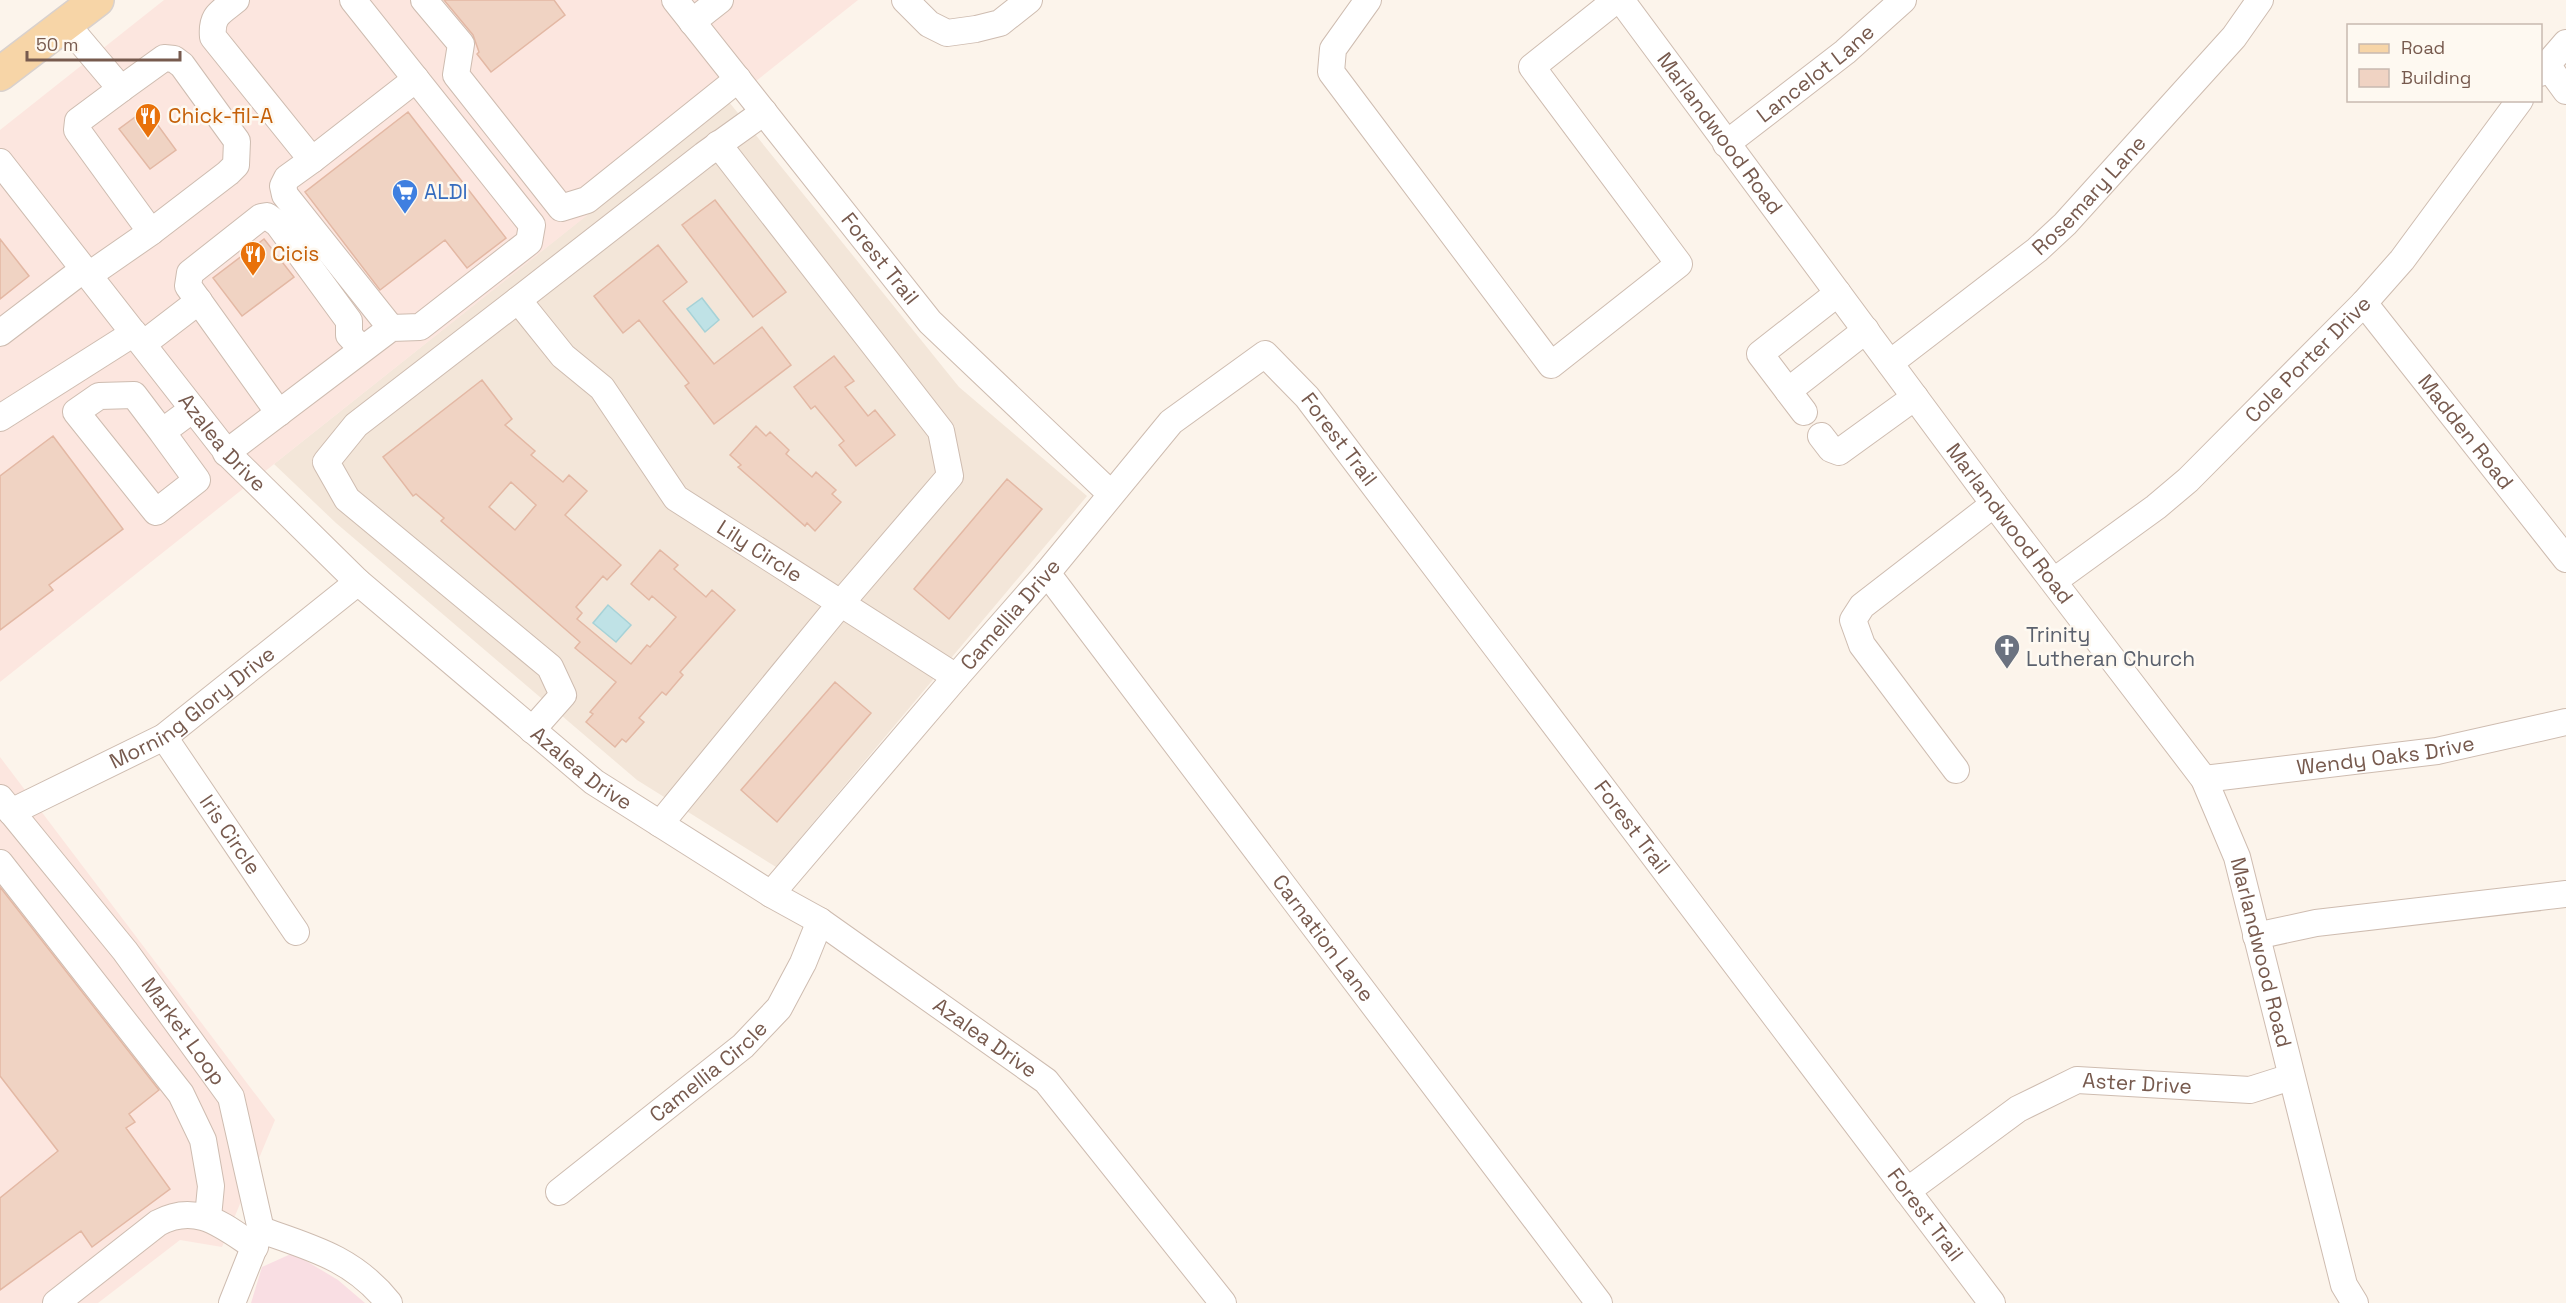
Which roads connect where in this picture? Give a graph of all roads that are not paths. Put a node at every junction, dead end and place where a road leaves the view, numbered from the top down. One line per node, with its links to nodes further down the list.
1 (97, 0): 14 (main road)
2 (236, 0): 26 (street)
3 (353, 0): 18 (street)
4 (424, 0): 19 (street)
5 (675, 0): 13 (street, Forest Trail)
6 (720, 0): 13 (street)
7 (905, 0): 8 (street)
8 (1029, 0)
9 (1368, 0): 10 (street)
10 (1619, 0): 25 (street, Marlandwood Road)
11 (1903, 0): 25 (street, Lancelot Lane)
12 (2260, 0): 40 (street, Rosemary Lane)
13 (692, 22): 19 (street, Forest Trail)
14 (66, 24): 17 (main road); 20 (street)
15 (2566, 43): 16 (street)
16 (2544, 69): 21 (street)
17 (0, 74)
18 (416, 79): 26 (street); 34 (street)
19 (738, 79): 23 (street, Forest Trail)
20 (121, 90): 28 (street); 28 (street)
21 (2566, 90)
22 (2519, 102): 33 (street, Cole Porter Drive)
23 (764, 112): 24 (street); 50 (street, Forest Trail)
24 (718, 144): 31 (street); 56 (street)
25 (1726, 144): 30 (street, Marlandwood Road)
26 (312, 160): 34 (street)
27 (2, 170): 29 (street, Azalea Drive)
28 (151, 232): 29 (street)
29 (87, 272): 36 (street); 37 (street, Azalea Drive)
30 (1838, 293): 35 (street, Marlandwood Road); 41 (street)
31 (518, 300): 56 (street, Lily Circle); 59 (street)
32 (199, 301): 37 (street); 38 (street); 45 (street)
33 (2364, 303): 52 (street, Madden Road); 54 (street, Cole Porter Drive)
34 (391, 328): 38 (street)
35 (1866, 330): 40 (street, Marlandwood Road); 41 (street)
36 (0, 333)
37 (138, 338): 43 (street, Azalea Drive); 46 (street)
38 (362, 350): 45 (street)
39 (1266, 354): 50 (street, Camellia Drive); 72 (street, Forest Trail)
40 (1890, 363): 42 (street, Marlandwood Road)
41 (1788, 391): 44 (street)
42 (1915, 398): 48 (street); 51 (street, Marlandwood Road)
43 (193, 409): 47 (street); 49 (street, Azalea Drive)
44 (1803, 412)
45 (279, 413): 49 (street)
46 (0, 418)
47 (162, 432): 47 (street)
48 (1821, 436)
49 (226, 453): 55 (street, Azalea Drive)
50 (1110, 493): 53 (street, Camellia Drive)
51 (1994, 504): 54 (street, Marlandwood Road); 61 (street)
52 (2566, 560)
53 (1047, 573): 57 (street, Camellia Drive); 80 (street, Carnation Lane)
54 (2054, 581): 62 (street, Marlandwood Road)
55 (358, 582): 59 (street, Azalea Drive); 60 (street, Morning Glory Drive)
56 (841, 603): 57 (street, Lily Circle); 64 (street)
57 (956, 676): 66 (street, Camellia Drive)
58 (2566, 723): 62 (street, Wendy Oaks Drive)
59 (532, 730): 64 (street, Azalea Drive)
60 (164, 737): 63 (street, Morning Glory Drive); 69 (street, Iris Circle)
61 (1956, 770)
62 (2204, 779): 70 (street, Marlandwood Road)
63 (6, 805): 75 (street, Market Loop)
64 (660, 824): 66 (street, Azalea Drive)
65 (0, 863): 74 (street)
66 (771, 894): 68 (street, Azalea Drive)
67 (2566, 894): 70 (street)
68 (820, 921): 73 (street, Camellia Circle); 79 (street, Azalea Drive)
69 (296, 932)
70 (2256, 936): 71 (street, Marlandwood Road)
71 (2291, 1077): 72 (street, Aster Drive); 82 (street, Marlandwood Road)
72 (1907, 1191): 81 (street, Forest Trail)
73 (559, 1192)
74 (208, 1217): 75 (street); 76 (street)
75 (258, 1238): 77 (street); 78 (street)
76 (56, 1303)
77 (232, 1303)
78 (389, 1303)
79 (1224, 1303)
80 (1599, 1303)
81 (1992, 1303)
82 (2355, 1303)

